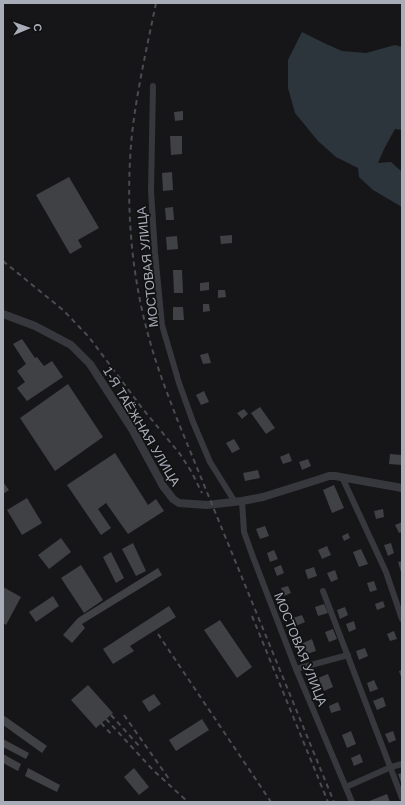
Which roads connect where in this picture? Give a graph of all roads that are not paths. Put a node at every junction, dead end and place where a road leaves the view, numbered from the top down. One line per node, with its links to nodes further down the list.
1 (153, 86): 5 (street, МОСТОВАЯ УЛИЦА)
2 (3, 314): 5 (street, 1-Я ТАЁЖНАЯ УЛИЦА)
3 (342, 477): 4 (street); 5 (street); 7 (street)
4 (402, 488)
5 (239, 502): 9 (street, МОСТОВАЯ УЛИЦА)
6 (323, 591): 8 (street)
7 (402, 619)
8 (348, 655): 9 (street); 11 (street)
9 (296, 669): 12 (street, МОСТОВАЯ УЛИЦА)
10 (402, 764): 11 (street)
11 (390, 767): 12 (street); 13 (street)
12 (346, 787): 14 (street, МОСТОВАЯ УЛИЦА)
13 (402, 798)
14 (352, 802)

